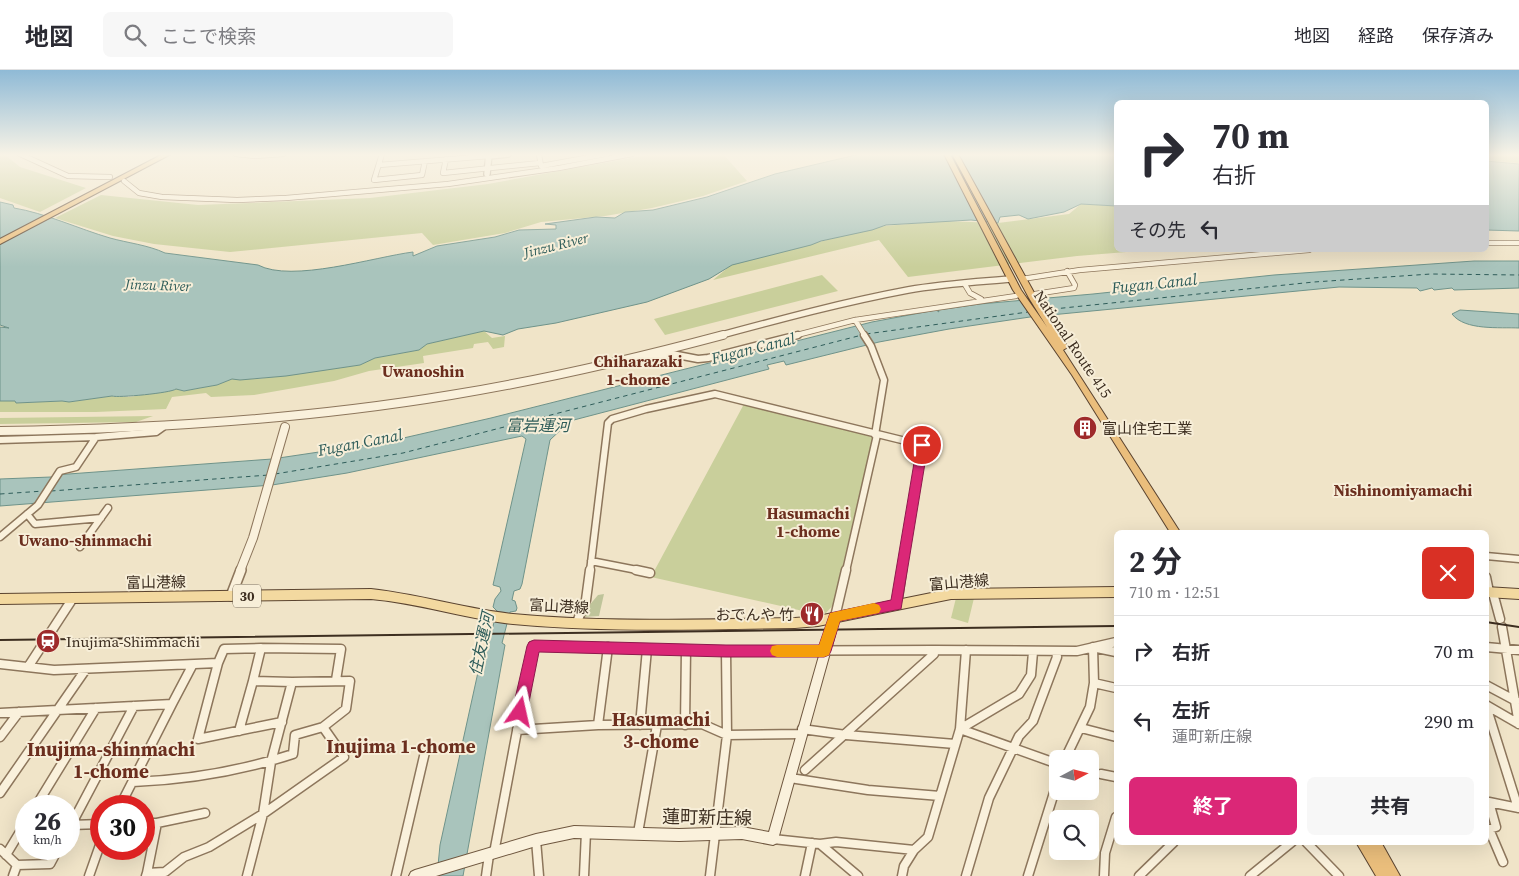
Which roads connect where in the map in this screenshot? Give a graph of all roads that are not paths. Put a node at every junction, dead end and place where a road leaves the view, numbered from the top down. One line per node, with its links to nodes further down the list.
1 (91, 192): 7 (highway)
2 (92, 192): 8 (highway)
3 (137, 192): 4 (street)
4 (367, 192)
5 (966, 192): 14 (highway, National Route 415)
6 (975, 192): 13 (highway, National Route 415)
7 (0, 237)
8 (0, 242)
9 (1489, 243): 10 (street)
10 (1519, 243)
11 (1286, 252): 12 (street)
12 (1067, 271): 13 (street); 16 (street)
13 (1021, 276): 16 (highway, National Route 415)
14 (1010, 277): 15 (street); 16 (highway, National Route 415)
15 (964, 282): 17 (street); 21 (street)
16 (1026, 296): 17 (street); 18 (highway, National Route 415)
17 (982, 300): 19 (street)
18 (1040, 318): 31 (highway, National Route 415); 32 (highway, National Route 415)
19 (856, 322): 20 (street); 21 (street)
20 (871, 346): 25 (street)
21 (637, 358): 22 (street)
22 (163, 427): 24 (street); 26 (street)
23 (285, 427): 42 (street)
24 (0, 431)
25 (876, 435): 37 (street); 45 (street); 46 (street)
26 (96, 436): 27 (street); 29 (street)
27 (0, 440)
28 (108, 508): 30 (street)
29 (27, 514): 30 (street); 33 (street)
30 (101, 518): 34 (street)
31 (1174, 530)
32 (1181, 530)
33 (0, 537)
34 (80, 546)
35 (1489, 556): 36 (street)
36 (1519, 558)
37 (591, 561): 38 (street); 47 (street)
38 (650, 574)
39 (1114, 592): 45 (main road, 富山港線 / 30)
40 (1489, 592): 41 (main road); 51 (street)
41 (1519, 594)
42 (231, 596): 43 (main road, 富山港線 / 30); 47 (main road, 富山港線 / 30)
43 (73, 598): 44 (main road, 富山港線 / 30); 67 (street)
44 (0, 599)
45 (897, 605): 46 (main road, 富山港線 / 30)
46 (835, 617): 47 (main road, 富山港線 / 30); 60 (main road)
47 (577, 622)
48 (1114, 643): 53 (street)
49 (608, 647): 54 (street); 87 (street); 93 (street)
50 (1489, 647): 51 (street)
51 (1505, 647): 58 (street); 75 (street)
52 (261, 648): 64 (street); 69 (street); 70 (street)
53 (1093, 648): 61 (street); 63 (street); 72 (street)
54 (647, 649): 55 (street); 85 (street)
55 (686, 650): 59 (street); 89 (street)
56 (934, 650): 57 (street); 60 (street); 97 (street)
57 (966, 650): 62 (street); 92 (street)
58 (1519, 650)
59 (726, 651): 60 (street); 96 (street)
60 (824, 651): 95 (main road)
61 (1056, 651): 62 (street); 101 (street)
62 (1033, 652): 92 (street)
63 (1114, 652)
64 (218, 663): 66 (street); 94 (street)
65 (0, 664): 67 (street)
66 (192, 666): 68 (street); 76 (street)
67 (28, 668): 68 (street)
68 (86, 669): 80 (street)
69 (336, 680): 71 (street); 90 (street)
70 (253, 681): 71 (street); 94 (street)
71 (292, 682): 84 (street)
72 (1094, 683): 74 (street); 91 (street)
73 (1489, 687): 75 (street)
74 (1114, 688)
75 (1517, 701): 86 (street)
76 (172, 704): 77 (street); 110 (street)
77 (134, 706): 79 (street); 116 (street)
78 (1489, 707): 86 (street)
79 (96, 708): 80 (street); 112 (street)
80 (58, 710): 81 (street); 111 (street)
81 (19, 712): 82 (street); 99 (street)
82 (0, 713)
83 (1489, 714): 117 (street)
84 (282, 722): 94 (street); 105 (street)
85 (640, 724): 87 (street); 88 (street)
86 (1519, 724)
87 (598, 725): 93 (street)
88 (657, 725): 89 (street); 123 (street)
89 (685, 725): 96 (street)
90 (323, 727): 105 (street); 119 (street)
91 (1081, 728): 98 (street); 102 (street)
92 (960, 729): 100 (street); 101 (street)
93 (517, 730): 136 (street)
94 (239, 732)
95 (802, 732): 96 (street); 97 (street); 109 (main road)
96 (727, 735): 124 (street)
97 (846, 735): 100 (street); 106 (street)
98 (1114, 736)
99 (0, 738)
100 (955, 744): 114 (street)
101 (1013, 748): 104 (street); 154 (street)
102 (1070, 750)
103 (425, 752): 146 (street)
104 (1049, 761)
105 (272, 762): 110 (street); 119 (street)
106 (805, 770)
107 (1101, 774): 108 (street)
108 (1114, 777)
109 (790, 778): 114 (street); 126 (main road)
110 (133, 782): 113 (street)
111 (0, 793)
112 (43, 795)
113 (126, 795)
114 (940, 796): 134 (street)
115 (1052, 800): 155 (street)
116 (80, 808)
117 (1519, 808): 139 (street)
118 (205, 813): 121 (street)
119 (263, 814): 141 (street); 145 (street)
120 (1114, 821): 156 (street)
121 (157, 823): 141 (street)
122 (586, 832): 123 (main road, 蓮町新庄線); 127 (main road, 蓮町新庄線); 149 (street)
123 (638, 833): 124 (main road, 蓮町新庄線)
124 (716, 835): 126 (main road, 蓮町新庄線); 150 (street)
125 (15, 836): 135 (street)
126 (773, 839): 128 (street)
127 (536, 840): 136 (main road, 蓮町新庄線); 148 (street)
128 (816, 844): 134 (street); 151 (street); 152 (street)
129 (1171, 845): 157 (street)
130 (1288, 845): 158 (street)
131 (1309, 845): 159 (street)
132 (1365, 845): 160 (highway)
133 (1375, 845): 161 (highway)
134 (914, 850): 153 (street)
135 (3, 852): 140 (street)
136 (489, 855): 142 (main road, 蓮町新庄線); 147 (street)
137 (52, 860): 140 (street)
138 (95, 860): 144 (street)
139 (1503, 862)
140 (16, 865): 143 (street)
141 (147, 875)
142 (420, 875)
143 (13, 876)
144 (89, 876)
145 (247, 876)
146 (396, 876)
147 (486, 876)
148 (539, 876)
149 (584, 876)
150 (710, 876)
151 (804, 876)
152 (858, 876)
153 (902, 876)
154 (966, 876)
155 (1028, 876)
156 (1104, 876)
157 (1138, 876)
158 (1250, 876)
159 (1339, 876)
160 (1384, 876)
161 (1393, 876)

